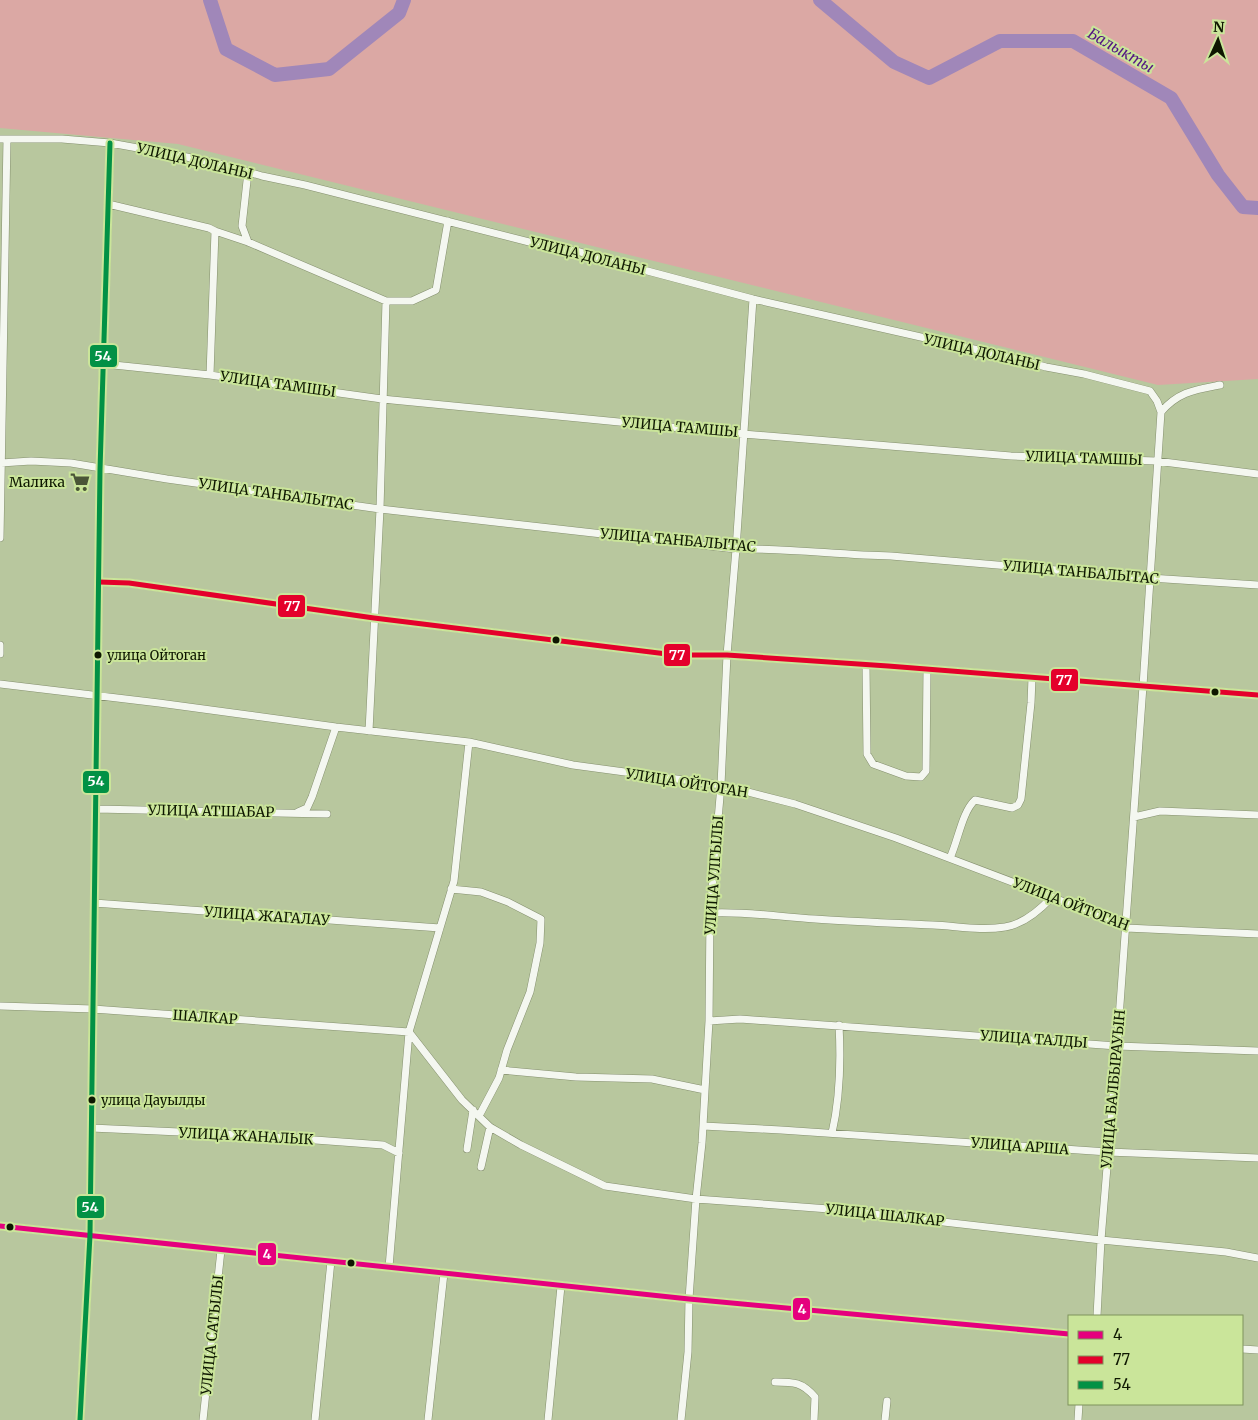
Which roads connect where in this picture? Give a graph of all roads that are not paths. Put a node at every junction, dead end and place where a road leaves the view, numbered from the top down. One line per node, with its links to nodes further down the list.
1 (4, 139): 2 (street, УЛИЦА ДОЛАНЫ); 17 (street)
2 (110, 143): 3 (street, УЛИЦА ДОЛАНЫ); 4 (street)
3 (248, 172): 5 (street, УЛИЦА ДОЛАНЫ); 7 (street)
4 (108, 204): 6 (street); 10 (street)
5 (448, 221): 8 (street, УЛИЦА ДОЛАНЫ); 9 (street)
6 (215, 231): 7 (street); 11 (street)
7 (248, 242): 9 (street)
8 (753, 299): 14 (street, УЛИЦА ДОЛАНЫ); 15 (street, УЛИЦА УЛГЫЛЫ)
9 (386, 301): 13 (street)
10 (104, 364): 11 (street, УЛИЦА ТАМШЫ); 18 (street)
11 (210, 375): 13 (street, УЛИЦА ТАМШЫ)
12 (1220, 386): 14 (street)
13 (382, 399): 15 (street, УЛИЦА ТАМШЫ); 20 (street)
14 (1161, 412): 16 (street, УЛИЦА БАЛБЫРАУЫН)
15 (743, 434): 16 (street, УЛИЦА ТАМШЫ); 22 (street, УЛИЦА УЛГЫЛЫ)
16 (1156, 461): 19 (street, УЛИЦА ТАМШЫ); 23 (street, УЛИЦА БАЛБЫРАУЫН)
17 (1, 463): 18 (street, УЛИЦА ТАНБАЛЫТАС); 21 (street)
18 (101, 467): 20 (street, УЛИЦА ТАНБАЛЫТАС); 24 (street)
19 (1258, 474)
20 (380, 509): 22 (street, УЛИЦА ТАНБАЛЫТАС); 26 (street)
21 (0, 538)
22 (736, 549): 23 (street, УЛИЦА ТАНБАЛЫТАС); 29 (street, УЛИЦА УЛГЫЛЫ)
23 (1150, 578): 25 (street, УЛИЦА ТАНБАЛЫТАС); 34 (street, УЛИЦА БАЛБЫРАУЫН)
24 (99, 582): 26 (street); 36 (street)
25 (1258, 585)
26 (374, 618): 29 (street); 38 (street)
27 (0, 645): 28 (street)
28 (0, 654)
29 (727, 655): 30 (street); 40 (street, УЛИЦА УЛГЫЛЫ)
30 (866, 665): 31 (street); 31 (street)
31 (927, 669): 32 (street)
32 (1032, 678): 34 (street); 46 (street)
33 (0, 684): 36 (street, УЛИЦА ОЙТОГАН)
34 (1143, 686): 35 (street); 45 (street, УЛИЦА БАЛБЫРАУЫН)
35 (1258, 695)
36 (97, 696): 37 (street, УЛИЦА ОЙТОГАН); 41 (street)
37 (336, 727): 38 (street, УЛИЦА ОЙТОГАН); 42 (street)
38 (369, 731): 39 (street, УЛИЦА ОЙТОГАН)
39 (470, 742): 40 (street, УЛИЦА ОЙТОГАН); 47 (street)
40 (721, 785): 46 (street, УЛИЦА ОЙТОГАН); 50 (street, УЛИЦА УЛГЫЛЫ)
41 (96, 809): 42 (street, УЛИЦА АТШАБАР); 49 (street)
42 (295, 813): 43 (street, УЛИЦА АТШАБАР)
43 (327, 814)
44 (1258, 815): 45 (street)
45 (1134, 818): 52 (street, УЛИЦА БАЛБЫРАУЫН)
46 (950, 858): 48 (street, УЛИЦА ОЙТОГАН)
47 (451, 889): 51 (street); 61 (street)
48 (1052, 897): 50 (street); 52 (street, УЛИЦА ОЙТОГАН)
49 (94, 903): 51 (street, УЛИЦА ЖАГАЛАУ); 55 (street)
50 (710, 912): 56 (street, УЛИЦА УЛГЫЛЫ)
51 (440, 928): 58 (street)
52 (1126, 928): 53 (street, УЛИЦА ОЙТОГАН); 59 (street, УЛИЦА БАЛБЫРАУЫН)
53 (1258, 934)
54 (0, 1006): 55 (street, ШАЛКАР)
55 (93, 1009): 58 (street, ШАЛКАР); 66 (street)
56 (708, 1021): 57 (street, УЛИЦА ТАЛДЫ); 62 (street, УЛИЦА УЛГЫЛЫ)
57 (839, 1025): 59 (street, УЛИЦА ТАЛДЫ); 67 (street)
58 (409, 1032): 63 (street, УЛИЦА ШАЛКАР); 70 (street)
59 (1118, 1046): 60 (street, УЛИЦА ТАЛДЫ); 69 (street, УЛИЦА БАЛБЫРАУЫН)
60 (1258, 1051)
61 (502, 1070): 62 (street); 63 (street)
62 (705, 1090): 64 (street, УЛИЦА УЛГЫЛЫ)
63 (476, 1113): 65 (street, УЛИЦА ШАЛКАР); 68 (street)
64 (703, 1126): 67 (street, УЛИЦА АРША); 73 (street, УЛИЦА УЛГЫЛЫ)
65 (490, 1127): 72 (street); 73 (street, УЛИЦА ШАЛКАР)
66 (91, 1128): 70 (street, УЛИЦА ЖАНАЛЫК); 75 (street)
67 (832, 1133): 69 (street, УЛИЦА АРША)
68 (467, 1149)
69 (1108, 1152): 71 (street, УЛИЦА АРША); 76 (street, УЛИЦА БАЛБЫРАУЫН)
70 (398, 1153): 80 (street)
71 (1258, 1158)
72 (481, 1167)
73 (696, 1199): 76 (street, УЛИЦА ШАЛКАР); 83 (street, УЛИЦА УЛГЫЛЫ)
74 (0, 1226): 75 (street)
75 (90, 1235): 77 (street); 91 (street)
76 (1101, 1240): 78 (street, УЛИЦА ШАЛКАР); 84 (street, УЛИЦА БАЛБЫРАУЫН)
77 (221, 1250): 79 (street); 92 (street, УЛИЦА САТЫЛЫ)
78 (1258, 1258)
79 (331, 1261): 80 (street); 93 (street)
80 (389, 1267): 81 (street)
81 (444, 1273): 82 (street); 94 (street)
82 (561, 1286): 83 (street); 95 (street)
83 (689, 1298): 85 (street); 96 (street, УЛИЦА УЛГЫЛЫ)
84 (1097, 1315)
85 (1068, 1334)
86 (1243, 1348): 87 (street)
87 (1258, 1350)
88 (775, 1382): 97 (street)
89 (887, 1401): 98 (street)
90 (1079, 1405): 99 (street)
91 (80, 1420)
92 (203, 1420)
93 (316, 1420)
94 (428, 1420)
95 (548, 1420)
96 (681, 1420)
97 (814, 1420)
98 (885, 1420)
99 (1078, 1420)

